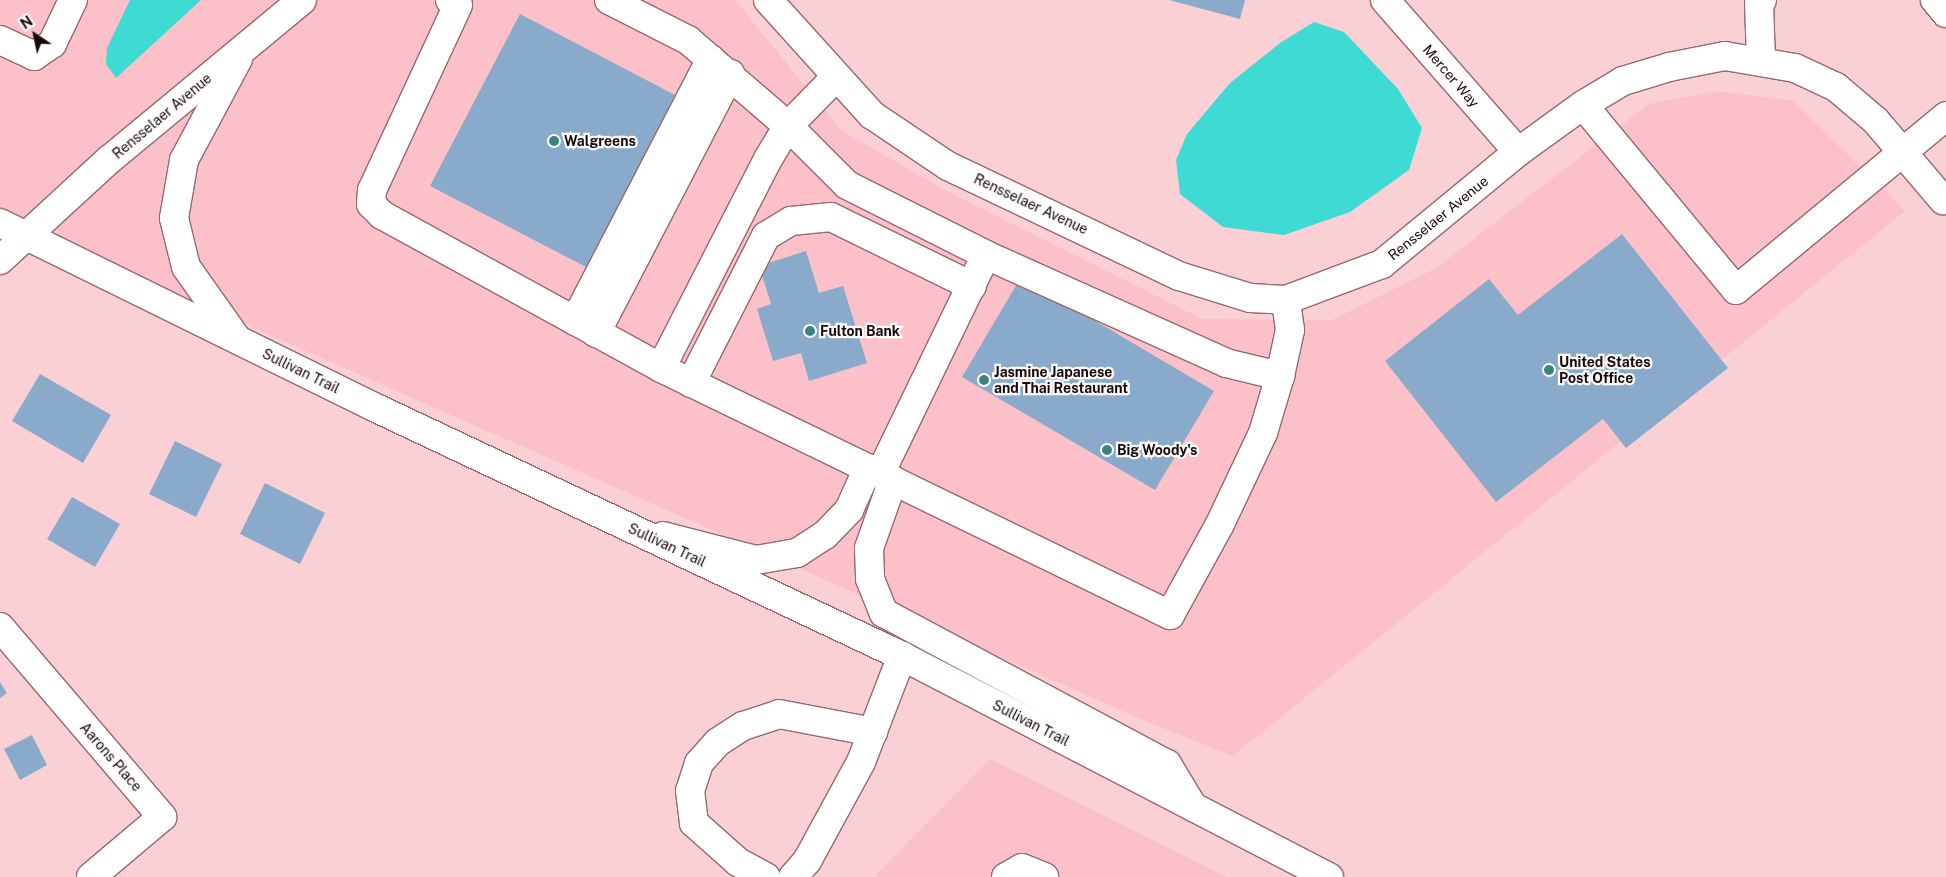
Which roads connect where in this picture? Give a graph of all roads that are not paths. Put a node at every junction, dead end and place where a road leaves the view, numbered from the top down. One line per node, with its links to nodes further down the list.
1 (73, 0): 10 (street)
2 (302, 0): 11 (street, Rensselaer Avenue)
3 (609, 0): 13 (street)
4 (768, 0): 14 (street, Rensselaer Avenue)
5 (1385, 0): 18 (street, Mercer Way)
6 (1762, 0): 12 (street)
7 (1935, 0): 9 (street)
8 (457, 2): 27 (street)
9 (1946, 13)
10 (0, 40)
11 (245, 46): 22 (street, Rensselaer Avenue); 28 (street)
12 (1761, 60): 15 (street, Rensselaer Avenue); 19 (street, Rensselaer Avenue)
13 (721, 66): 17 (street); 27 (street)
14 (835, 78): 17 (street); 26 (street, Rensselaer Avenue)
15 (1582, 105): 18 (street, Rensselaer Avenue); 19 (street)
16 (1946, 116): 19 (street)
17 (788, 126): 23 (street); 29 (street)
18 (1518, 152): 26 (street, Rensselaer Avenue)
19 (1902, 152): 20 (street, Rensselaer Avenue)
20 (1943, 200)
21 (0, 223): 22 (street, Sullivan Trail)
22 (27, 237): 24 (street, Rensselaer Avenue); 28 (street, Sullivan Trail)
23 (986, 255): 25 (street); 30 (street)
24 (0, 260)
25 (972, 286): 31 (street); 32 (street)
26 (1286, 300): 30 (street)
27 (585, 327): 29 (street)
28 (237, 339): 33 (street, Sullivan Trail)
29 (661, 368): 31 (street)
30 (1280, 376): 32 (street)
31 (691, 382): 32 (street)
32 (880, 474): 33 (street); 37 (street)
33 (631, 528): 35 (street, Sullivan Trail)
34 (0, 627): 38 (street, Aarons Place)
35 (902, 656): 36 (street); 37 (street, Sullivan Trail)
36 (873, 732): 39 (street); 40 (street)
37 (1193, 807): 43 (street, Sullivan Trail)
38 (91, 877)
39 (766, 877)
40 (793, 877)
41 (1006, 877): 42 (street)
42 (1044, 877)
43 (1329, 877)

